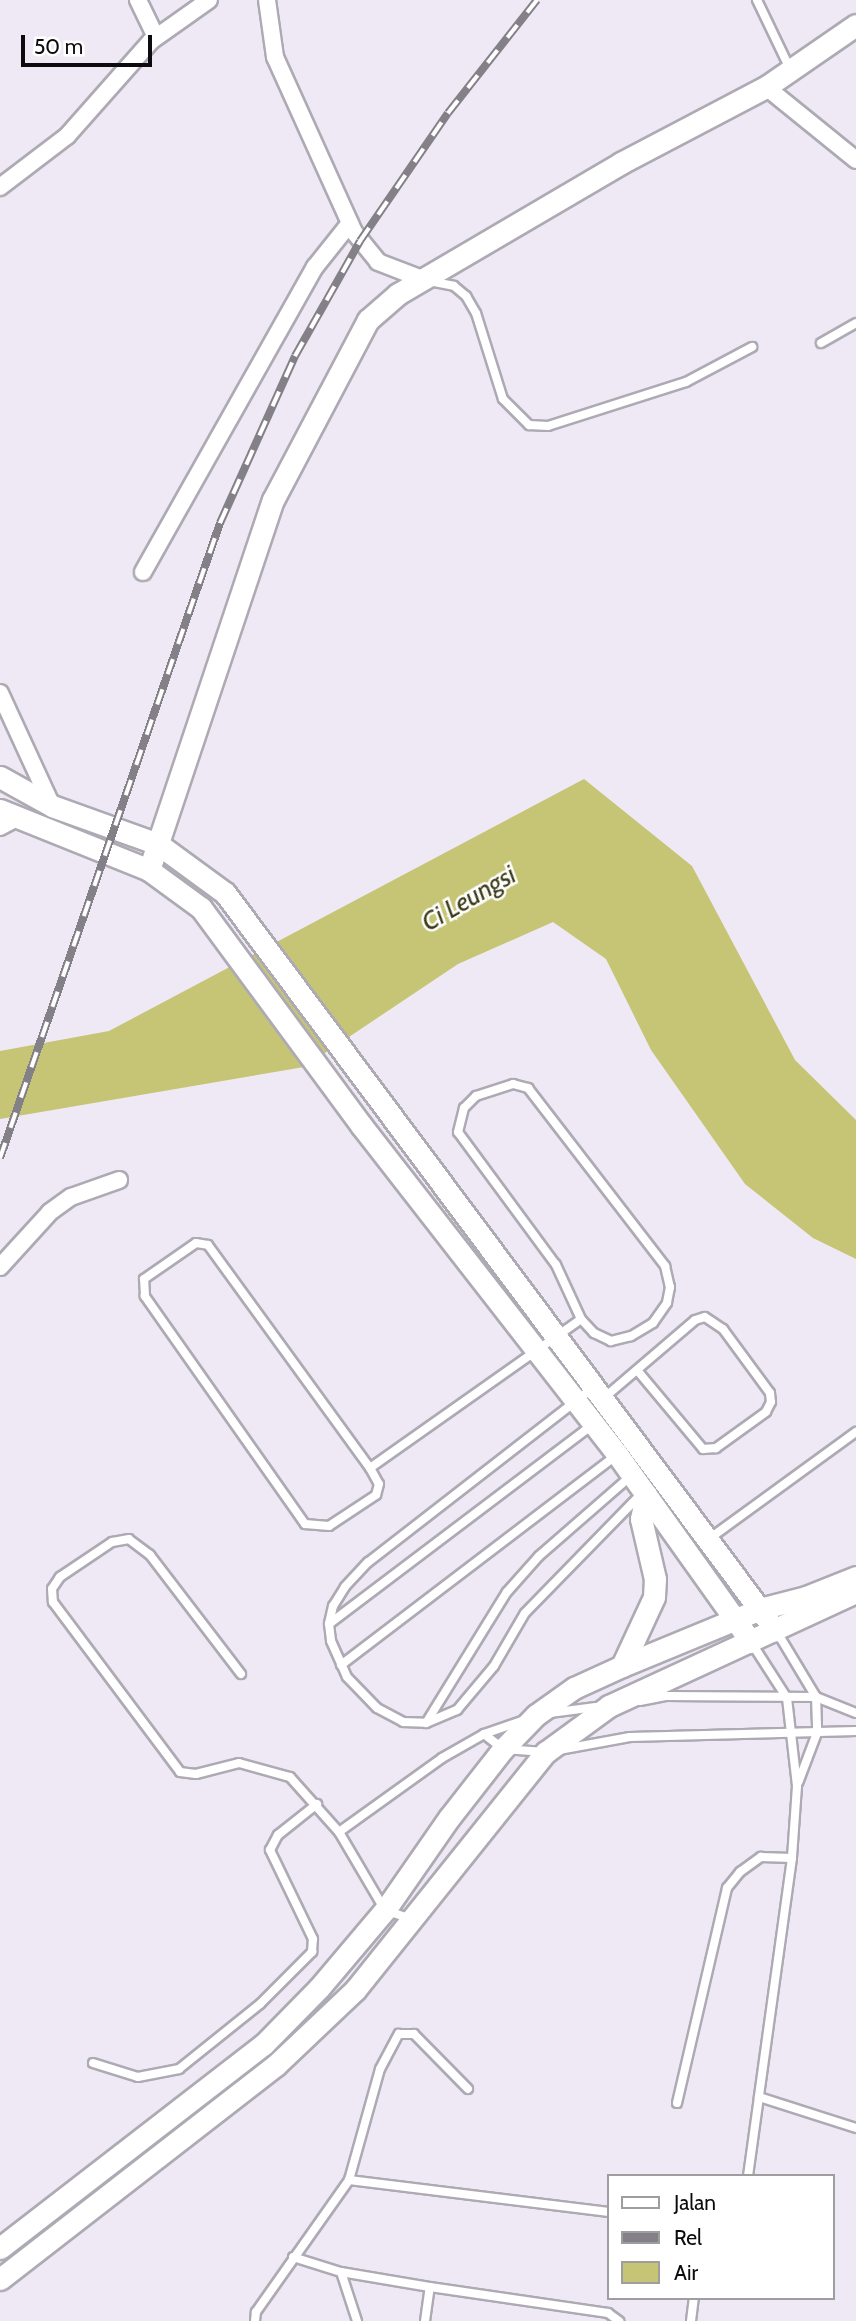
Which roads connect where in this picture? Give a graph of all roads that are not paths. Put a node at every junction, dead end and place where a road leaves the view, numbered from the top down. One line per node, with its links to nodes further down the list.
1 (138, 0): 6 (street)
2 (209, 0): 6 (street)
3 (267, 0): 11 (street)
4 (757, 0): 7 (lane)
5 (856, 25): 7 (street)
6 (156, 37): 10 (street)
7 (792, 71): 8 (street)
8 (766, 87): 9 (street); 12 (street)
9 (856, 160)
10 (0, 187)
11 (350, 223): 12 (street); 16 (street)
12 (422, 279): 15 (lane); 21 (street)
13 (856, 323): 14 (lane)
14 (821, 342)
15 (752, 347)
16 (143, 572)
17 (0, 693): 19 (street)
18 (0, 777): 19 (street)
19 (52, 806): 21 (street)
20 (5, 819): 22 (street)
21 (158, 844): 22 (street); 26 (street)
22 (149, 870): 27 (street)
23 (119, 1180): 24 (street)
24 (0, 1267)
25 (581, 1319): 25 (lane); 26 (lane)
26 (560, 1336): 27 (lane); 29 (street)
27 (537, 1351): 30 (street); 34 (lane)
28 (638, 1370): 28 (lane); 29 (lane)
29 (601, 1391): 30 (lane); 36 (street)
30 (578, 1401): 31 (street); 41 (lane)
31 (594, 1424): 33 (street); 41 (lane)
32 (856, 1432): 36 (lane)
33 (617, 1454): 35 (street); 44 (lane)
34 (370, 1468): 34 (lane)
35 (641, 1487): 40 (street); 45 (street); 52 (lane); 52 (lane)
36 (707, 1541): 39 (street)
37 (856, 1577): 39 (street)
38 (856, 1592): 42 (street)
39 (760, 1609): 40 (street); 42 (street)
40 (735, 1620): 43 (street); 45 (street)
41 (329, 1624): 44 (lane)
42 (775, 1630): 43 (street); 47 (lane)
43 (751, 1642): 48 (lane); 49 (street)
44 (341, 1665): 52 (lane)
45 (622, 1666): 51 (street)
46 (241, 1674): 60 (lane)
47 (816, 1697): 48 (lane); 50 (lane); 55 (lane)
48 (787, 1698): 49 (lane); 54 (lane)
49 (609, 1706): 51 (lane); 58 (street)
50 (856, 1713)
51 (537, 1715): 56 (lane); 57 (street)
52 (426, 1723)
53 (856, 1731): 55 (lane)
54 (788, 1732): 55 (lane); 58 (lane); 59 (lane)
55 (817, 1733): 59 (lane)
56 (484, 1734): 57 (lane); 61 (lane)
57 (503, 1749): 58 (lane); 63 (street)
58 (547, 1752): 64 (street)
59 (797, 1786): 62 (lane)
60 (317, 1804): 61 (lane); 65 (lane)
61 (339, 1832): 63 (lane)
62 (792, 1858): 67 (lane); 68 (lane)
63 (385, 1910): 64 (lane); 73 (street)
64 (411, 1919): 76 (street)
65 (93, 2063)
66 (468, 2089): 71 (lane)
67 (758, 2097): 69 (lane); 70 (lane)
68 (677, 2103)
69 (856, 2128)
70 (748, 2174)
71 (348, 2180): 72 (lane); 74 (lane)
72 (608, 2212)
73 (0, 2248)
74 (293, 2257): 75 (lane); 79 (lane)
75 (341, 2272): 77 (lane); 80 (lane)
76 (0, 2279)
77 (430, 2287): 81 (lane); 82 (lane)
78 (694, 2300): 83 (lane)
79 (255, 2321)
80 (358, 2321)
81 (425, 2321)
82 (619, 2321)
83 (691, 2321)

